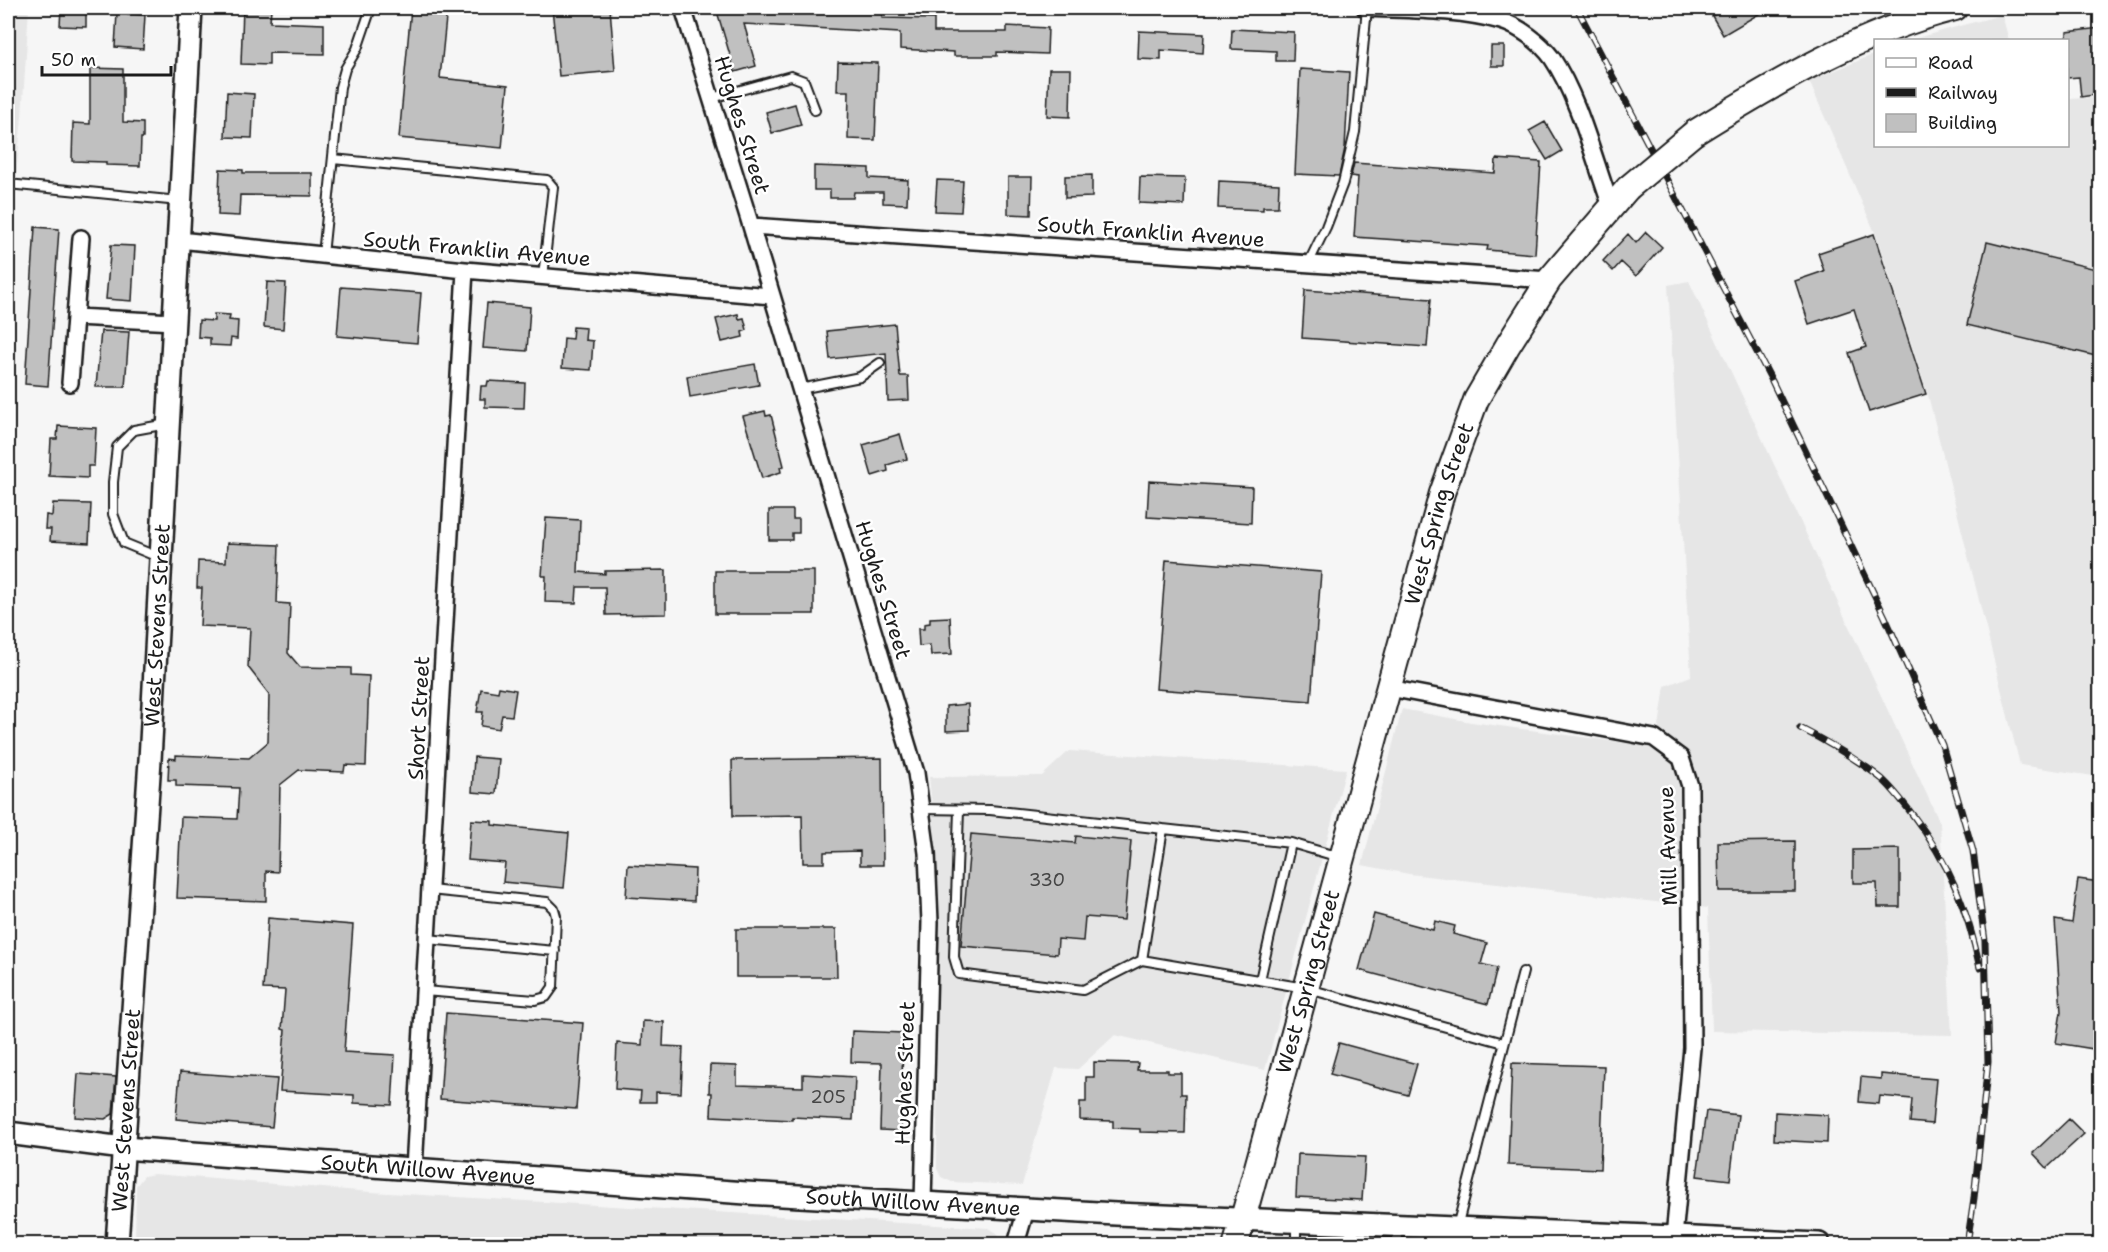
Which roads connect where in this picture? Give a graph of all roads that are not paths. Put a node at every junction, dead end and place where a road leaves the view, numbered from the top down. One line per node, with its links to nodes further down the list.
1 (191, 8): 11 (main road, West Stevens Street)
2 (371, 8): 9 (lane)
3 (683, 8): 7 (street, Hughes Street)
4 (1366, 8): 12 (street); 17 (lane)
5 (1955, 8): 6 (main road, West Spring Street)
6 (1916, 12): 12 (main road, West Spring Street, bridge)
7 (712, 99): 8 (lane); 13 (street, Hughes Street)
8 (815, 110)
9 (333, 159): 16 (lane); 19 (lane)
10 (8, 184): 11 (lane)
11 (180, 201): 15 (main road, West Stevens Street)
12 (1611, 206): 20 (main road, West Spring Street)
13 (751, 226): 17 (street, South Franklin Avenue); 21 (street, Hughes Street)
14 (81, 238): 22 (street)
15 (179, 240): 16 (street, South Franklin Avenue); 23 (main road, West Stevens Street)
16 (323, 255): 18 (street, South Franklin Avenue)
17 (1308, 264): 20 (street, South Franklin Avenue)
18 (465, 270): 19 (street, South Franklin Avenue); 35 (street, Short Street)
19 (543, 277): 21 (street, South Franklin Avenue)
20 (1549, 280): 29 (main road, West Spring Street)
21 (772, 296): 26 (street, Hughes Street)
22 (75, 317): 23 (street); 25 (street)
23 (174, 322): 27 (main road, West Stevens Street)
24 (880, 363): 26 (lane)
25 (70, 383)
26 (800, 389): 30 (street, Hughes Street)
27 (168, 424): 28 (main road, West Stevens Street); 28 (lane)
28 (160, 558): 45 (main road, West Stevens Street)
29 (1389, 688): 34 (main road, West Spring Street); 53 (street, Mill Avenue)
30 (921, 809): 31 (lane); 47 (street, Hughes Street)
31 (959, 810): 32 (lane); 38 (lane)
32 (1163, 830): 33 (lane); 38 (lane)
33 (1291, 843): 34 (lane); 40 (lane)
34 (1341, 858): 41 (main road, West Spring Street)
35 (430, 890): 36 (street, Short Street); 37 (lane)
36 (427, 939): 37 (lane); 42 (street, Short Street)
37 (555, 951): 42 (lane)
38 (1142, 960): 40 (lane)
39 (1523, 972): 43 (lane)
40 (1260, 980): 41 (lane)
41 (1305, 988): 43 (lane); 49 (main road, West Spring Street)
42 (424, 991): 46 (street, Short Street)
43 (1504, 1043): 51 (lane)
44 (8, 1133): 45 (main road, South Willow Avenue)
45 (123, 1148): 46 (main road, South Willow Avenue); 55 (main road, West Stevens Street)
46 (414, 1169): 47 (main road, South Willow Avenue)
47 (923, 1203): 48 (main road, South Willow Avenue)
48 (1026, 1210): 49 (main road, South Willow Avenue); 56 (street)
49 (1241, 1220): 50 (main road, South Willow Avenue); 57 (main road, West Spring Street)
50 (1296, 1222): 52 (main road, South Willow Avenue); 58 (lane)
51 (1457, 1229): 52 (main road, South Willow Avenue); 53 (main road, South Willow Avenue)
52 (1397, 1235)
53 (1674, 1237): 54 (main road, South Willow Avenue)
54 (1695, 1242): 59 (main road, South Willow Avenue)
55 (117, 1245)
56 (1016, 1245)
57 (1236, 1245)
58 (1296, 1245)
59 (1819, 1245)

